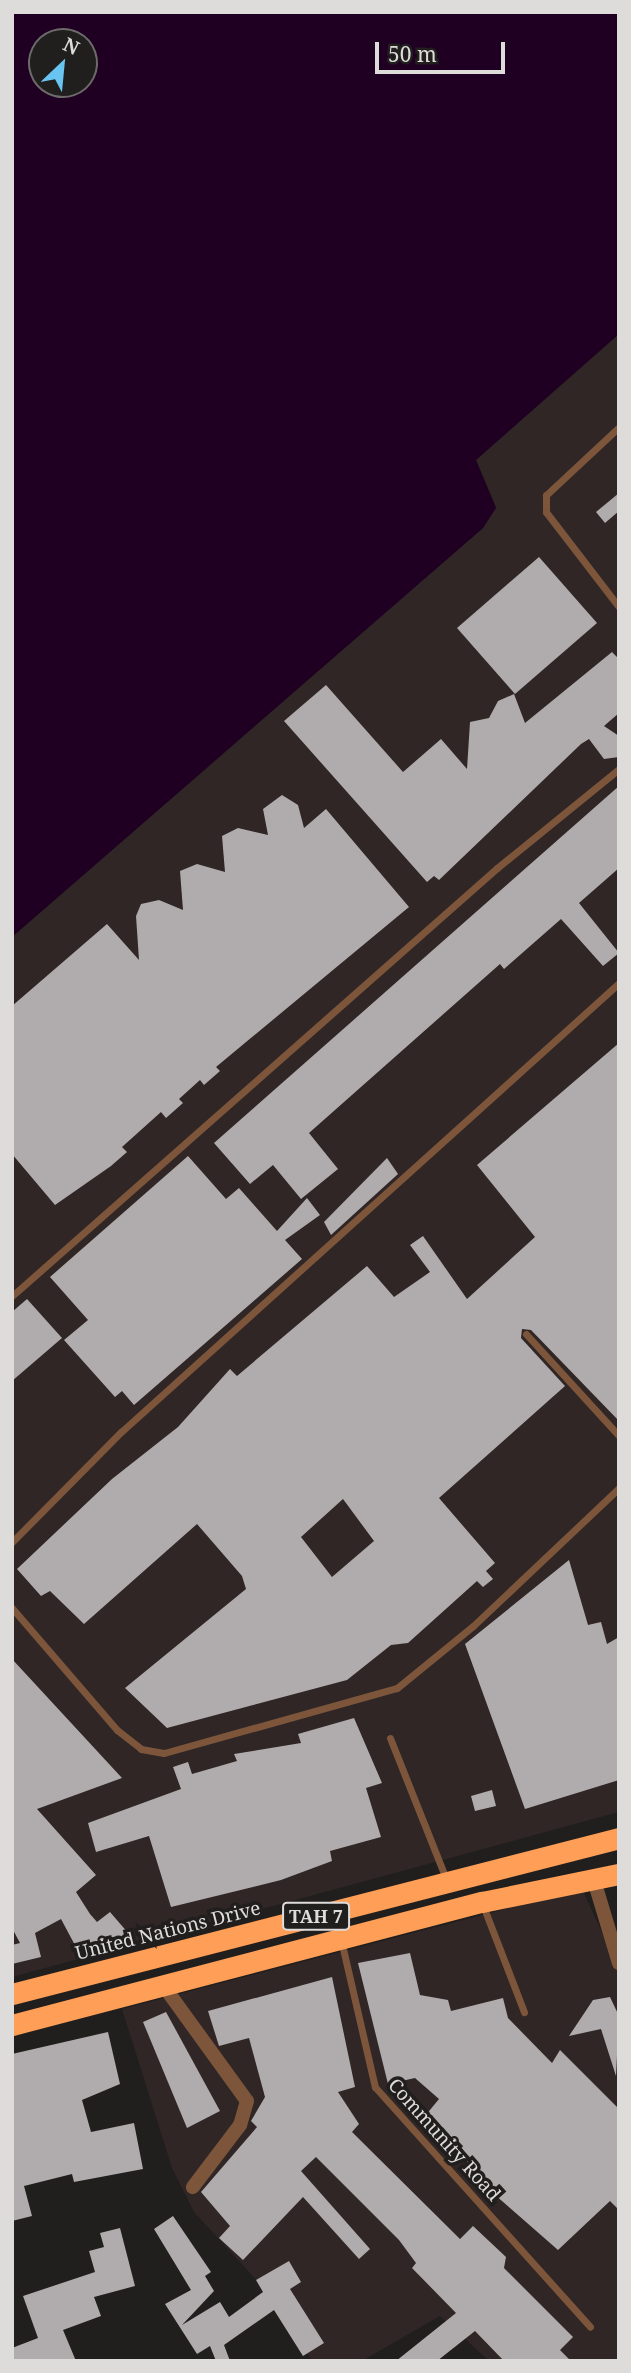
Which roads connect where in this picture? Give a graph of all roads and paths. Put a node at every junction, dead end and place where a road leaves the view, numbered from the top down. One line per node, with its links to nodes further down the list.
1 (619, 427): 2 (lane)
2 (619, 607)
3 (619, 769): 5 (lane)
4 (619, 983): 9 (lane)
5 (12, 1296)
6 (526, 1334): 7 (lane)
7 (619, 1436)
8 (619, 1488): 10 (lane)
9 (12, 1542)
10 (12, 1608)
11 (390, 1738): 15 (lane)
12 (619, 1838): 15 (highway, United Nations Drive / TAH 7)
13 (619, 1874): 14 (highway, TAH 7)
14 (593, 1877): 16 (highway, TAH 7); 18 (street)
15 (447, 1882): 20 (highway, United Nations Drive / TAH 7)
16 (482, 1902): 17 (highway, TAH 7); 21 (lane)
17 (341, 1940): 19 (highway, TAH 7); 24 (lane, Community Road)
18 (619, 1963)
19 (163, 1984): 22 (highway, TAH 7); 23 (street)
20 (12, 1994)
21 (523, 2012)
22 (12, 2025)
23 (193, 2187)
24 (590, 2327)

